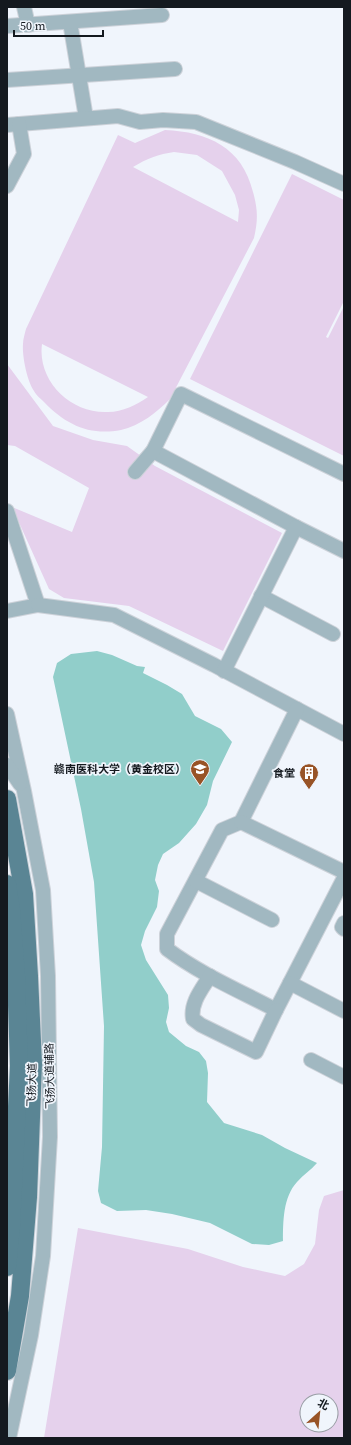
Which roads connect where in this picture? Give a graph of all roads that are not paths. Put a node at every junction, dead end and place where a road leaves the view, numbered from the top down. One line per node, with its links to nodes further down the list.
1 (24, 7): 4 (street)
2 (162, 15): 3 (street)
3 (70, 22): 4 (street); 7 (street)
4 (28, 25): 5 (street)
5 (7, 26)
6 (175, 69): 7 (street)
7 (79, 75): 8 (street); 9 (street)
8 (7, 80)
9 (86, 118): 10 (street); 11 (street)
10 (13, 124): 12 (street)
11 (344, 184)
12 (7, 186)
13 (153, 451): 14 (street); 15 (street); 17 (street)
14 (136, 472)
15 (344, 474)
16 (7, 511): 20 (street)
17 (296, 527): 18 (street); 19 (street)
18 (344, 551)
19 (261, 596): 22 (street); 23 (street)
20 (38, 605): 21 (street); 23 (street)
21 (7, 611)
22 (333, 634)
23 (224, 671): 24 (street)
24 (297, 709): 26 (street); 30 (street)
25 (7, 714): 28 (street, 飞扬大道辅路)
26 (344, 734)
27 (7, 765): 28 (street)
28 (24, 791): 45 (street, 飞扬大道辅路)
29 (7, 800): 46 (main road, 飞扬大道)
30 (241, 822): 31 (street); 33 (street)
31 (344, 872)
32 (344, 878): 40 (street)
33 (196, 881): 36 (street); 39 (street)
34 (7, 884): 35 (main road, 飞扬大道)
35 (9, 905): 47 (main road, 飞扬大道)
36 (272, 920)
37 (344, 923): 38 (street)
38 (344, 929)
39 (210, 976): 41 (street); 41 (street)
40 (290, 983): 41 (street); 42 (street)
41 (276, 1010)
42 (344, 1011)
43 (310, 1060): 44 (street)
44 (344, 1077)
45 (50, 1137): 46 (street); 50 (street, 飞扬大道辅路)
46 (28, 1197): 49 (main road, 飞扬大道)
47 (9, 1232): 48 (main road, 飞扬大道)
48 (7, 1268)
49 (20, 1296): 50 (street); 51 (main road, 飞扬大道)
50 (31, 1335): 52 (street, 飞扬大道辅路)
51 (7, 1371)
52 (10, 1427): 53 (street, 飞扬大道辅路)
53 (9, 1438)

